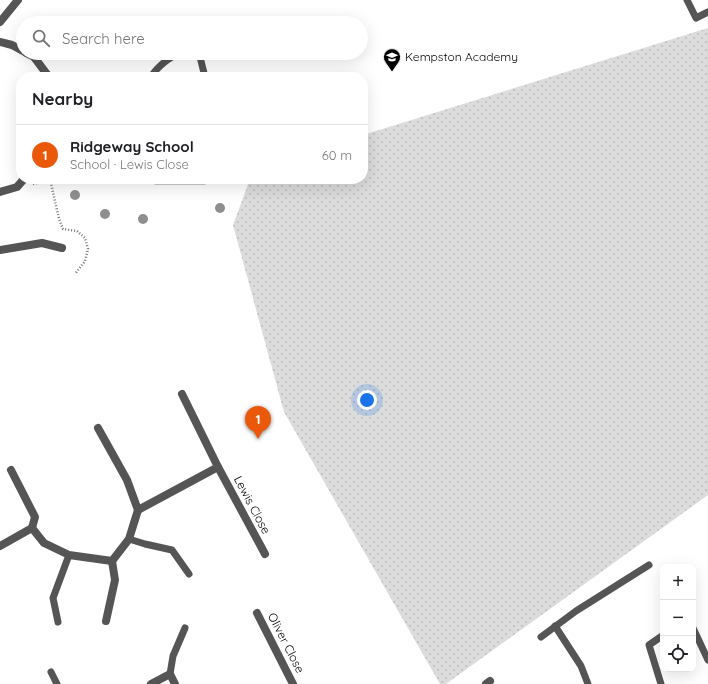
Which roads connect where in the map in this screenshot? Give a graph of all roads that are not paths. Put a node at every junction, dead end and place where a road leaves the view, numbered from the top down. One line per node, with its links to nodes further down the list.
1 (18, 0): 4 (street)
2 (687, 0): 3 (lane)
3 (708, 12)
4 (0, 22)
5 (0, 42): 6 (street)
6 (16, 48)
7 (36, 60): 10 (street)
8 (168, 60): 11 (lane)
9 (201, 60): 12 (lane)
10 (45, 72)
11 (154, 72)
12 (204, 72)
13 (19, 184): 14 (street)
14 (0, 192)
15 (62, 248): 16 (street)
16 (0, 250)
17 (182, 394): 19 (street, Lewis Close)
18 (98, 428): 21 (street)
19 (218, 467): 21 (street); 25 (street, Lewis Close)
20 (11, 470): 22 (street)
21 (138, 510): 23 (street)
22 (32, 528): 24 (street); 26 (street)
23 (129, 539): 27 (street); 29 (lane)
24 (0, 546)
25 (265, 554)
26 (69, 555): 27 (street); 32 (lane)
27 (112, 561): 31 (street)
28 (649, 564): 33 (lane)
29 (189, 574)
30 (257, 613): 44 (street, Oliver Close)
31 (106, 621)
32 (58, 622)
33 (555, 626): 36 (lane); 45 (lane)
34 (185, 628): 40 (lane)
35 (696, 634): 38 (lane)
36 (541, 636)
37 (660, 638): 46 (lane)
38 (708, 660)
39 (51, 672): 41 (lane)
40 (170, 674): 42 (street); 43 (street)
41 (57, 684)
42 (150, 684)
43 (175, 684)
44 (293, 684)
45 (588, 684)
46 (661, 684)

